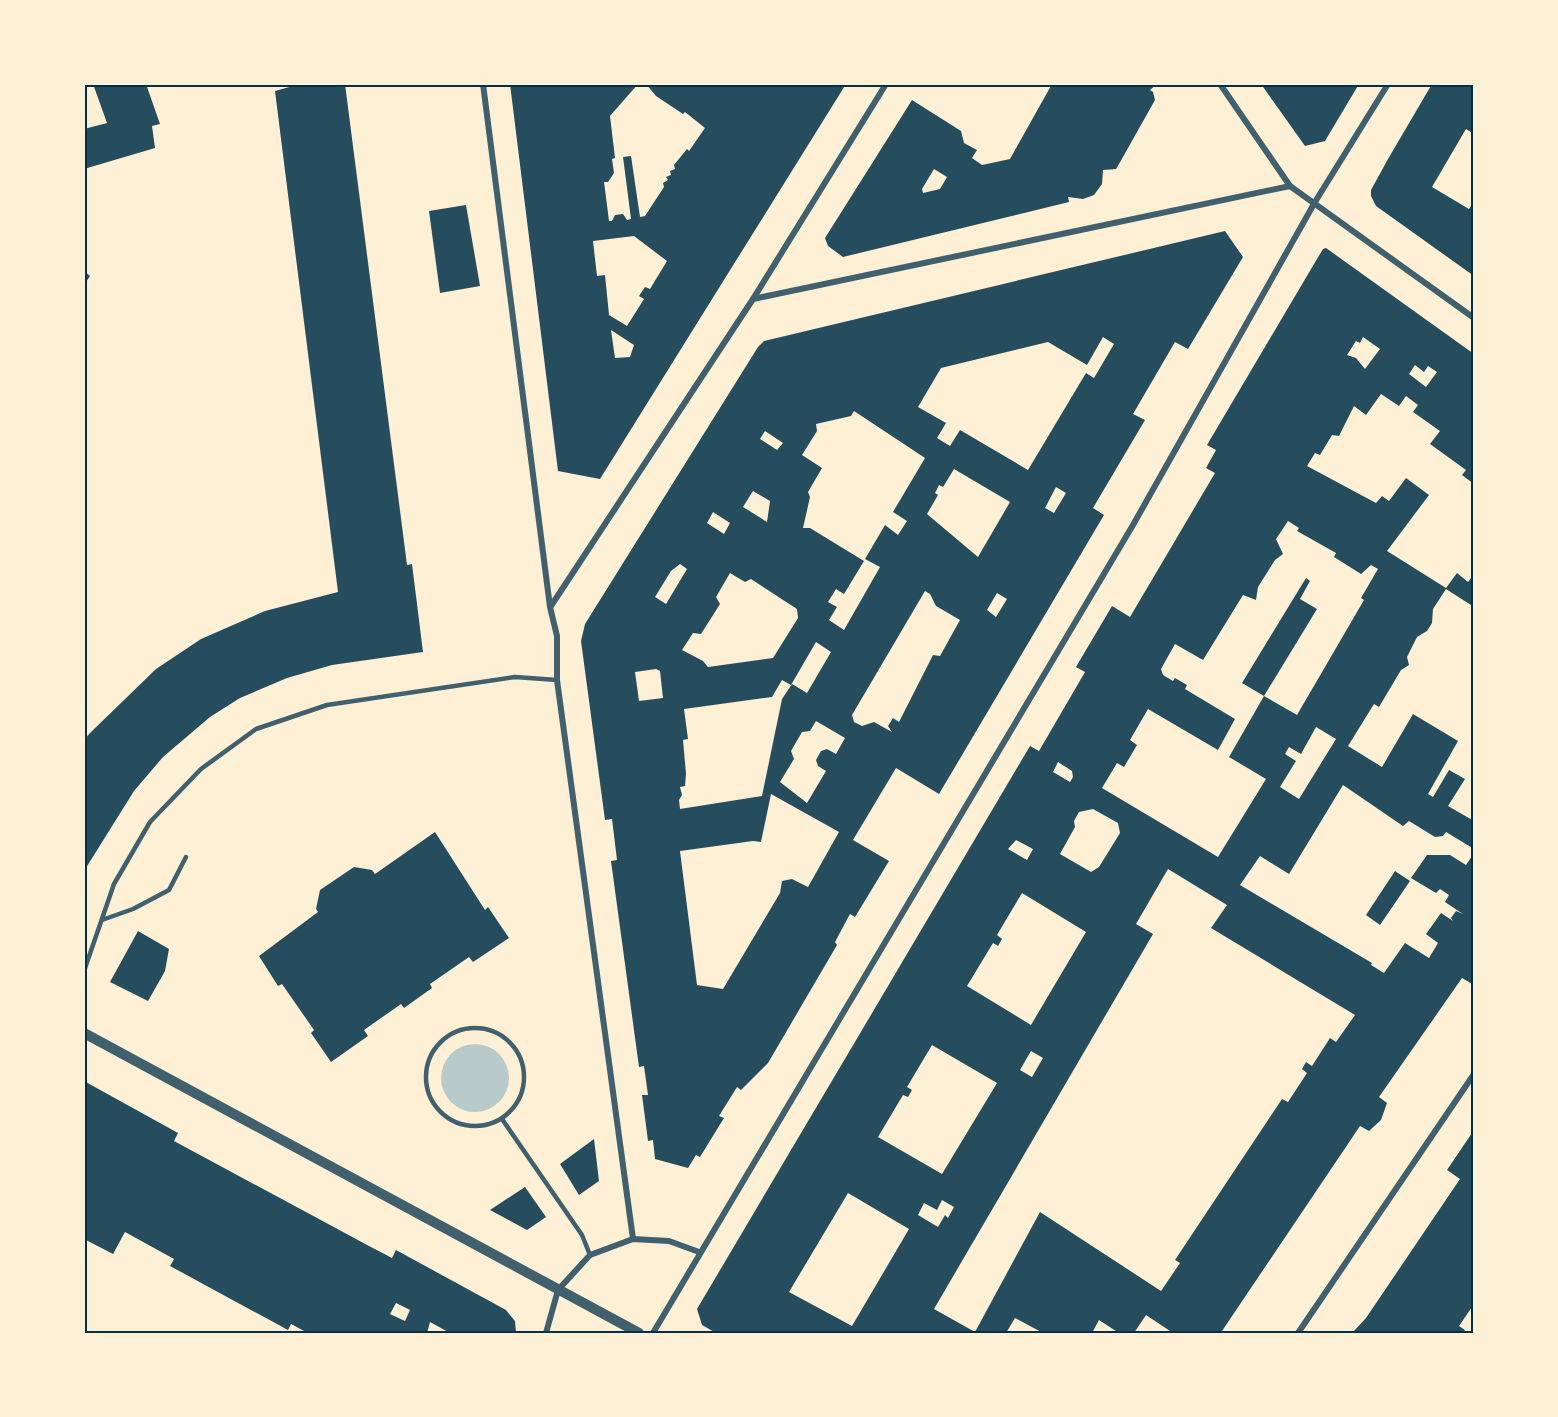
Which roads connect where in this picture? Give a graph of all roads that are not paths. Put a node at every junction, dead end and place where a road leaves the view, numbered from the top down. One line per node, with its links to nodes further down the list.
1 (483, 84): 9 (street)
2 (886, 84): 7 (street)
3 (1220, 84): 5 (street)
4 (1388, 84): 6 (street)
5 (1290, 186): 6 (street); 7 (street)
6 (1316, 202): 8 (street); 19 (street)
7 (753, 299): 9 (street)
8 (1474, 318)
9 (550, 607): 10 (street)
10 (557, 680): 12 (lane); 18 (street)
11 (186, 857): 12 (lane)
12 (102, 920): 13 (lane)
13 (86, 960): 14 (lane)
14 (84, 970)
15 (84, 1033): 21 (street)
16 (1474, 1074): 25 (street)
17 (502, 1119): 17 (lane); 20 (lane)
18 (633, 1239): 19 (street); 20 (street)
19 (699, 1252): 24 (street)
20 (590, 1255): 21 (street)
21 (558, 1290): 22 (street); 23 (street)
22 (546, 1333)
23 (639, 1333)
24 (653, 1333)
25 (1298, 1333)

